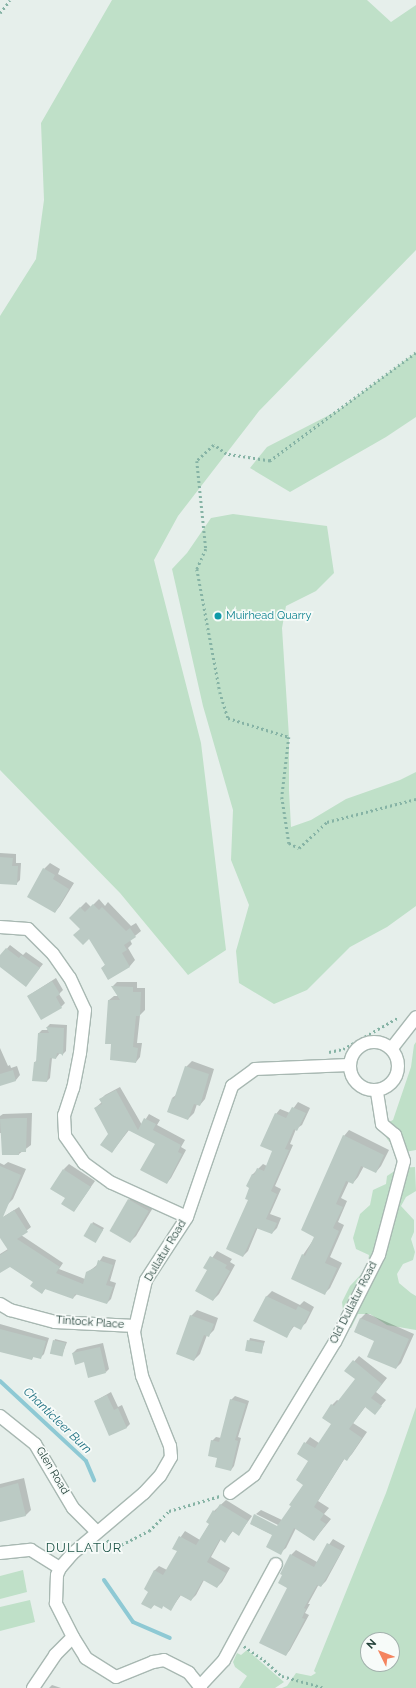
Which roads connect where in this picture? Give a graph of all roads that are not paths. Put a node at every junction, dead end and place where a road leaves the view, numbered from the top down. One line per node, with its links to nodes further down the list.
1 (0, 927): 6 (street)
2 (416, 1017): 3 (street)
3 (392, 1048): 4 (street); 5 (street)
4 (349, 1065): 5 (street); 6 (street, Dullatur Road)
5 (377, 1091): 10 (street, Old Dullatur Road)
6 (187, 1217): 8 (street, Dullatur Road)
7 (0, 1304): 8 (street, Tintock Place)
8 (135, 1326): 11 (street, Dullatur Road)
9 (0, 1416): 11 (street, Glen Road)
10 (230, 1493)
11 (97, 1532): 14 (street)
12 (0, 1553): 14 (street)
13 (276, 1564): 17 (street)
14 (60, 1568): 15 (street)
15 (73, 1637): 16 (street); 18 (street)
16 (117, 1683): 17 (street)
17 (200, 1687)
18 (33, 1688)

